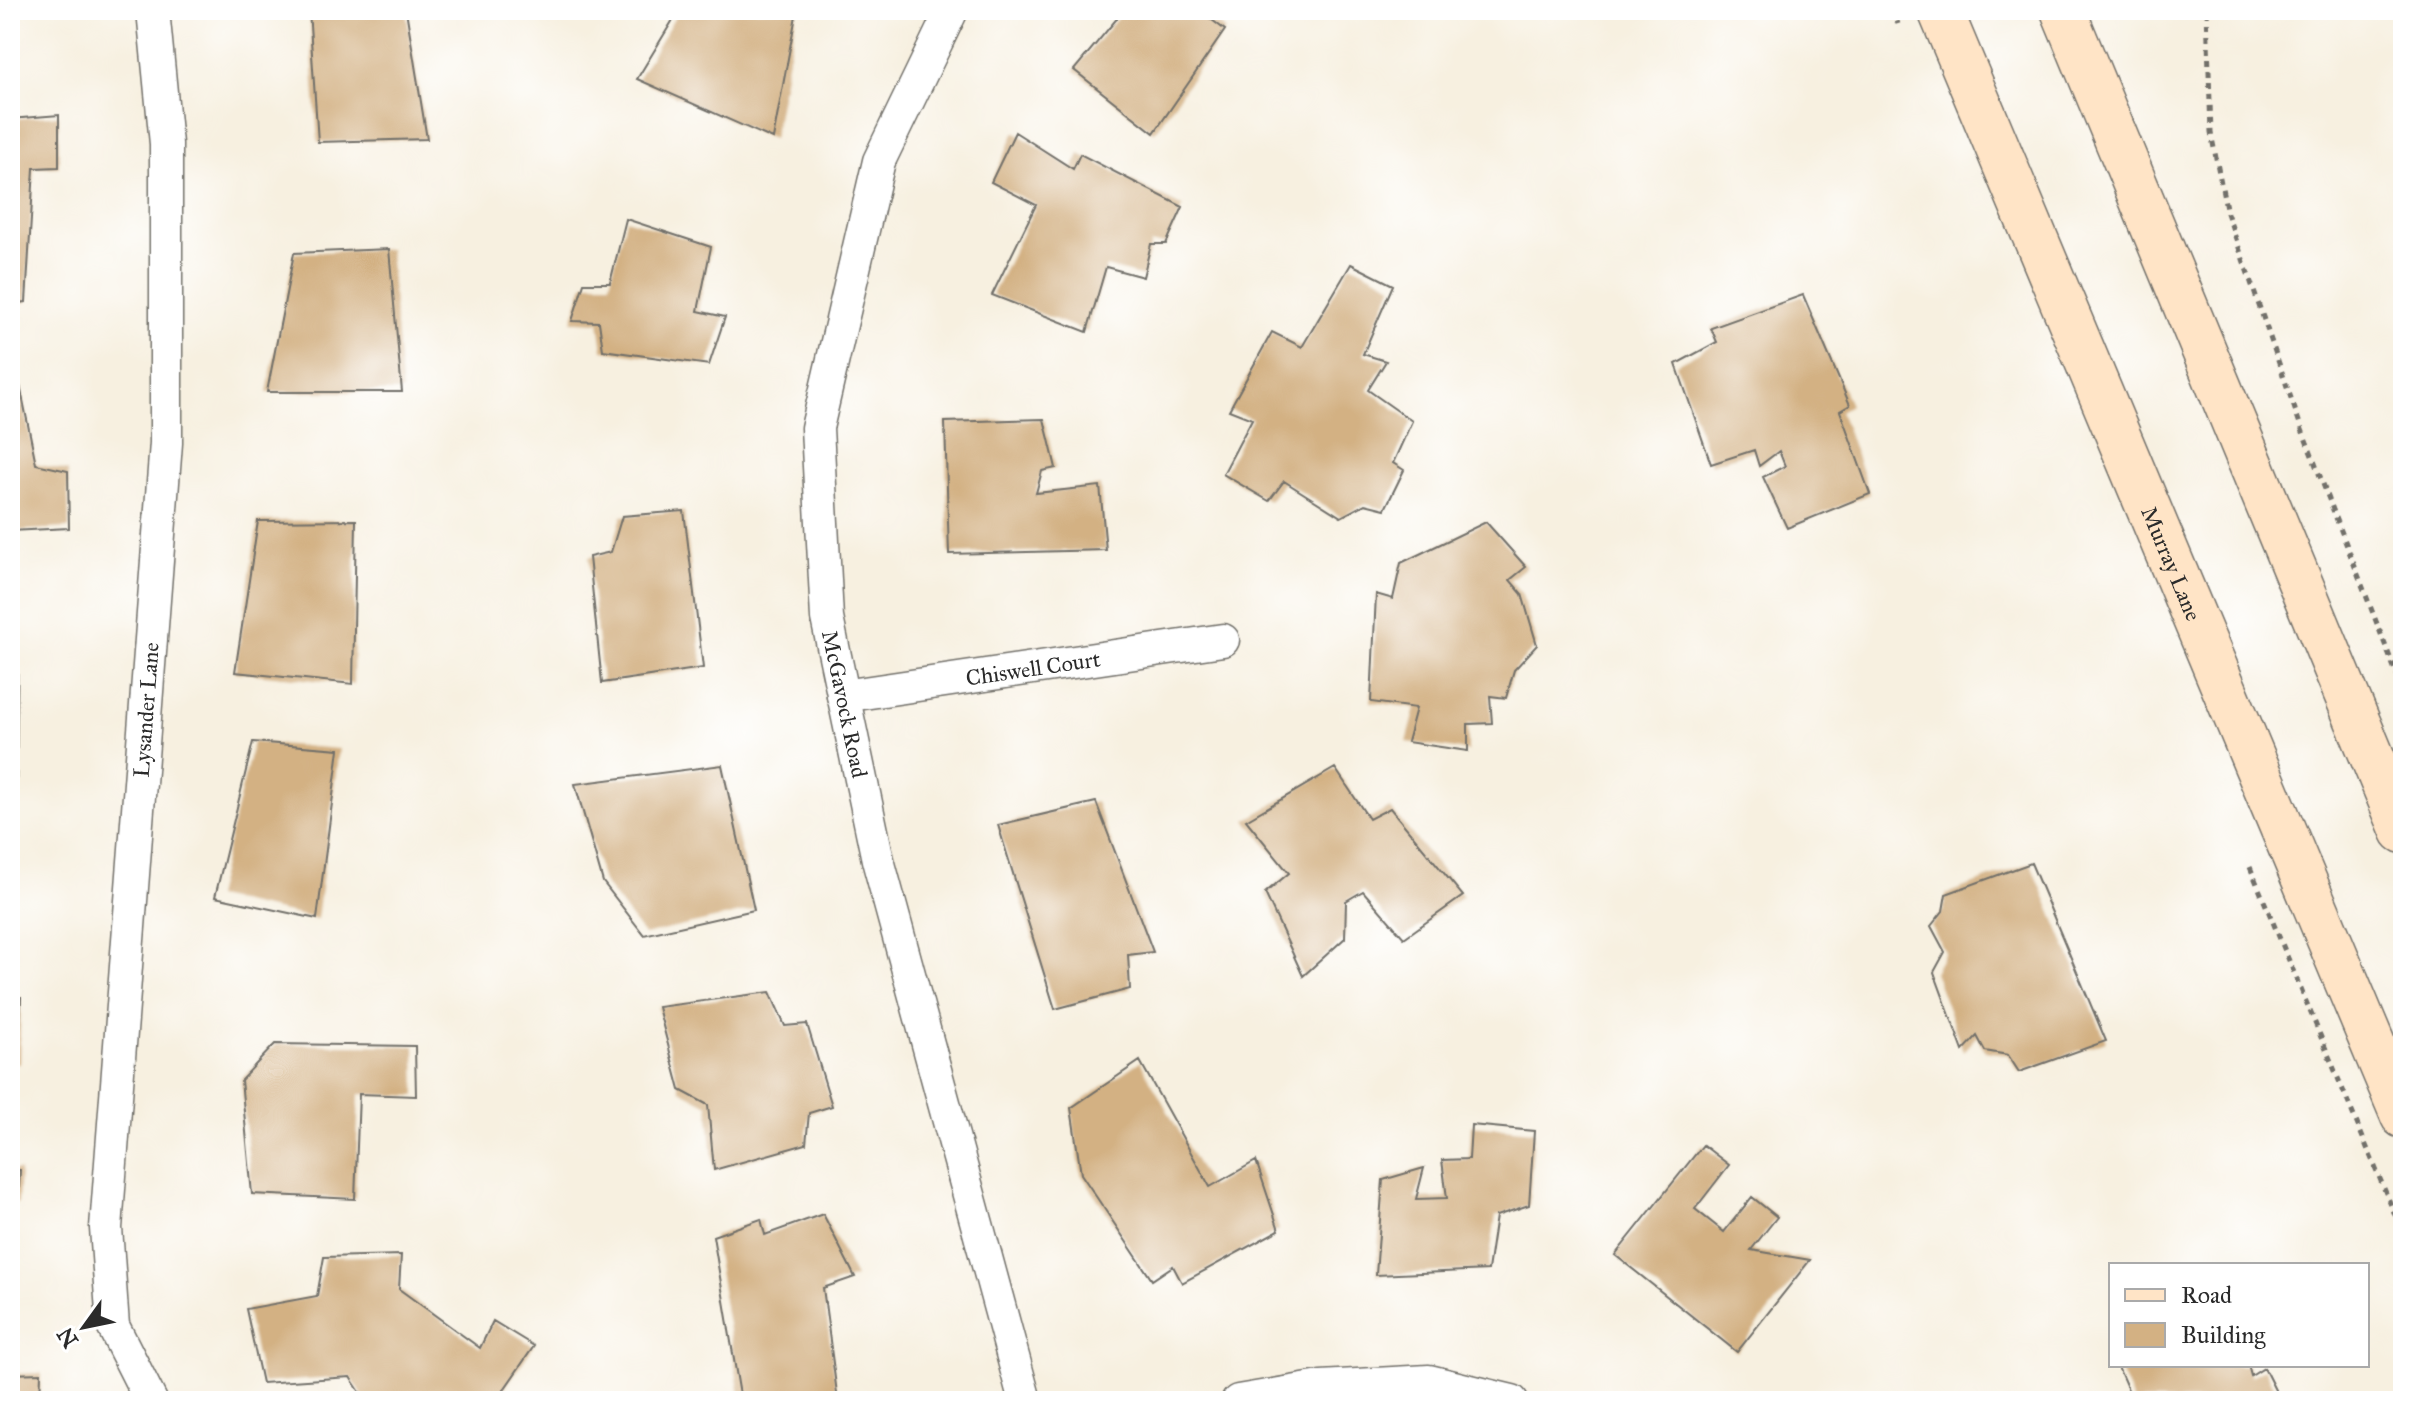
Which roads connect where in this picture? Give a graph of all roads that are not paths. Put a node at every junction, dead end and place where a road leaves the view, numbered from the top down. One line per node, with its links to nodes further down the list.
1 (153, 10): 9 (street, Lysander Lane)
2 (952, 10): 6 (street, McGavock Road)
3 (1940, 10): 8 (main road, Murray Lane)
4 (2063, 10): 7 (main road)
5 (1223, 640): 6 (street, Chiswell Court)
6 (843, 696): 10 (street, McGavock Road)
7 (2403, 831)
8 (2403, 1116)
9 (151, 1401)
10 (1025, 1401)
11 (1238, 1401): 12 (street)
12 (1512, 1401)

